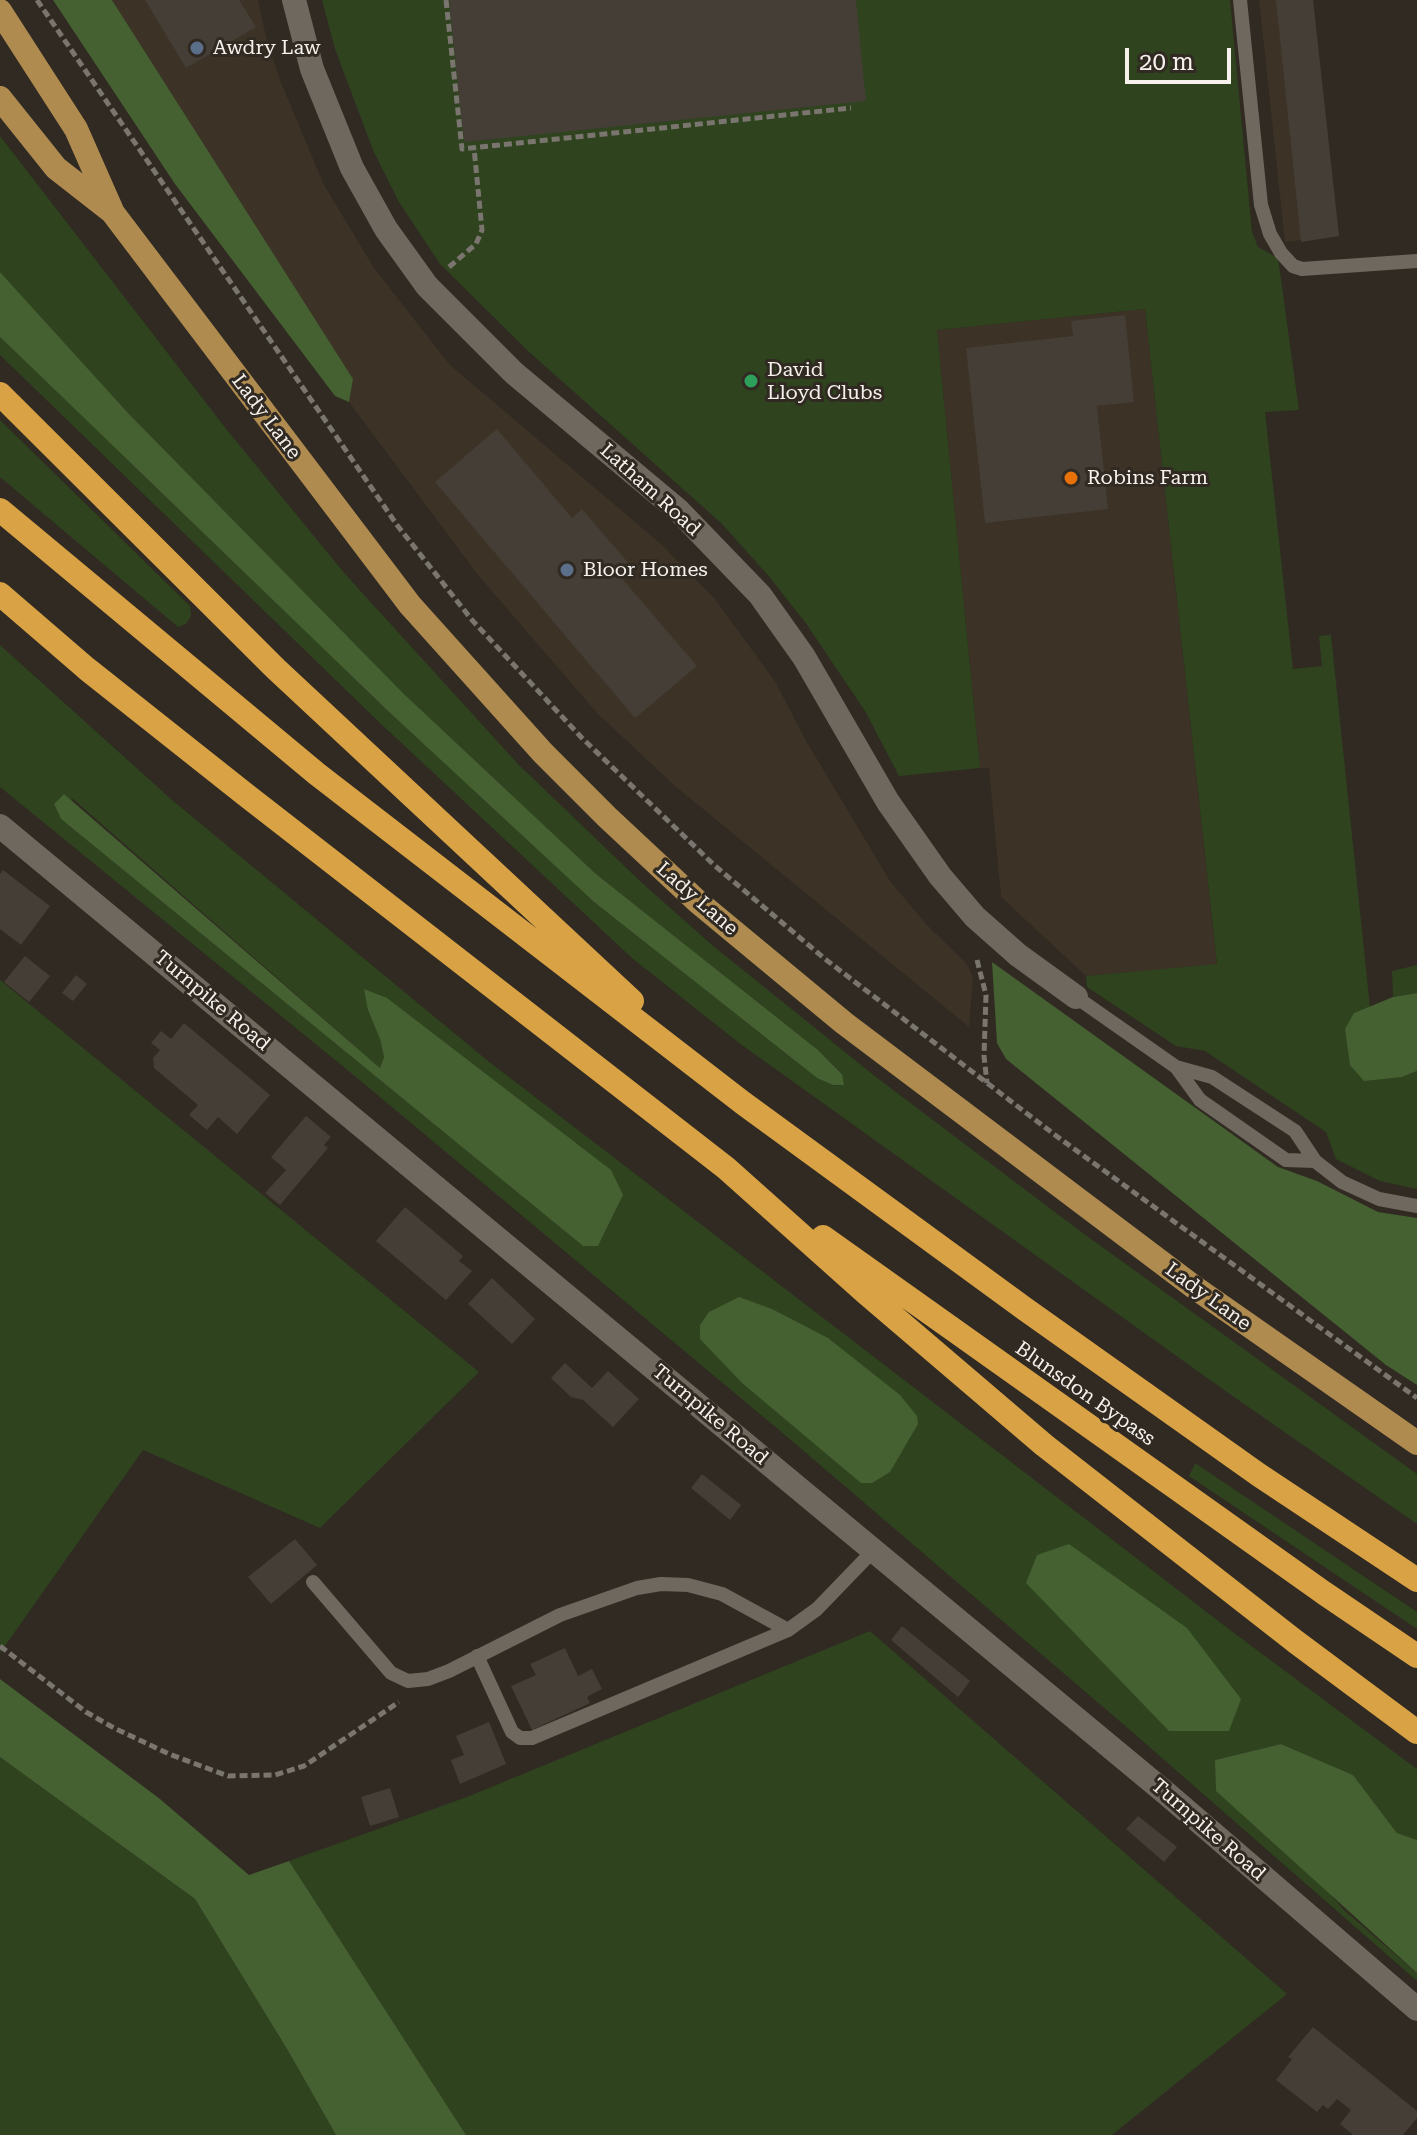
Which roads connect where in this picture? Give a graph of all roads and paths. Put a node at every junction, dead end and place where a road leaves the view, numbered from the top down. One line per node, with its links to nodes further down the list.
1 (37, 0): 19 (path)
2 (294, 0): 11 (street, Latham Road)
3 (446, 0): 8 (path)
4 (1240, 0): 10 (lane)
5 (0, 11): 9 (main road, Lady Lane)
6 (0, 98): 9 (main road, Lady Lane)
7 (851, 108): 8 (path)
8 (474, 148): 11 (path)
9 (113, 213): 25 (main road, Lady Lane)
10 (1417, 261)
11 (427, 286): 17 (street, Latham Road)
12 (0, 394): 20 (highway)
13 (0, 510): 20 (highway)
14 (0, 594): 22 (highway)
15 (0, 826): 26 (street, Turnpike Road)
16 (969, 950): 19 (path)
17 (1076, 997): 18 (lane)
18 (1176, 1067): 21 (lane); 21 (lane)
19 (987, 1083): 24 (path)
20 (743, 1103): 27 (highway, Blunsdon Bypass)
21 (1315, 1161): 23 (lane)
22 (726, 1168): 32 (highway, Blunsdon Bypass); 34 (highway)
23 (1417, 1206)
24 (1417, 1398)
25 (1417, 1443)
26 (873, 1551): 29 (lane); 35 (street, Turnpike Road)
27 (1417, 1580)
28 (313, 1582): 33 (lane)
29 (788, 1630): 31 (lane); 31 (lane)
30 (0, 1646): 33 (path)
31 (477, 1656): 33 (lane)
32 (1417, 1656)
33 (428, 1679)
34 (1417, 1732)
35 (1417, 2009)

